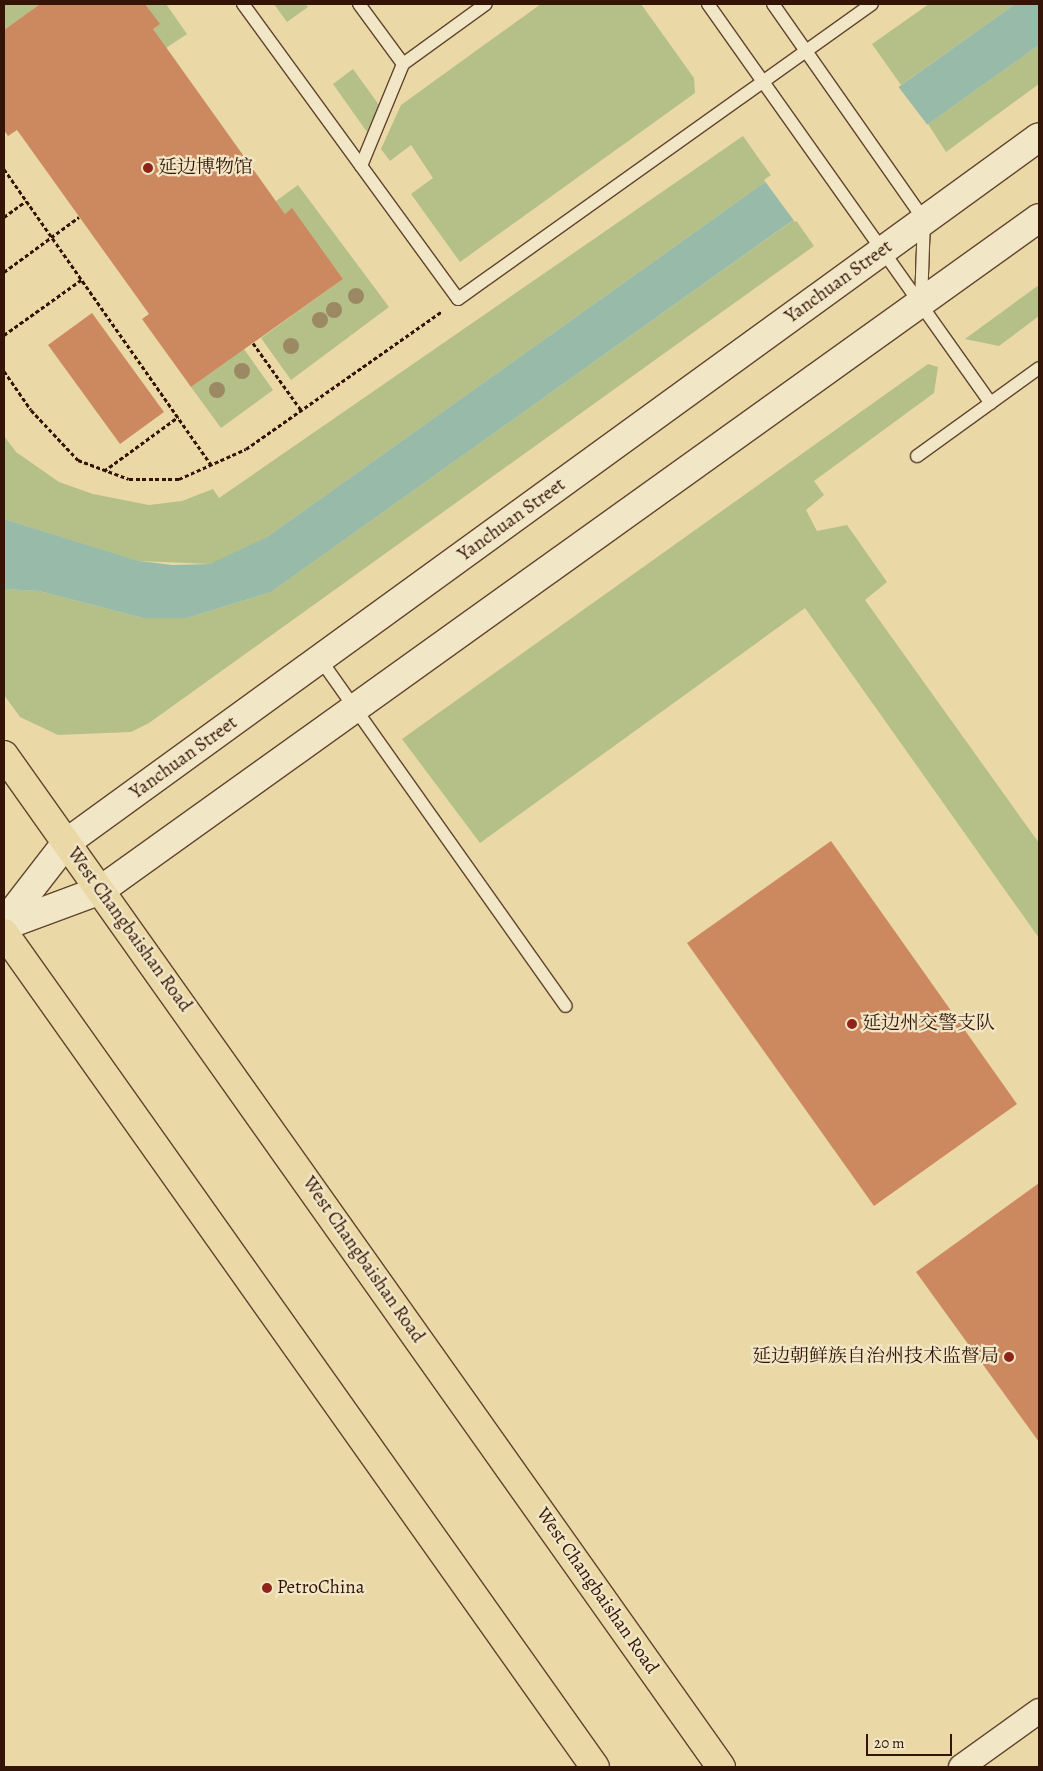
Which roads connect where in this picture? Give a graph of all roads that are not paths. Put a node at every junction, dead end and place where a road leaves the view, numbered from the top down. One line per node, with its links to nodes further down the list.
1 (243, 4): 11 (lane)
2 (361, 4): 8 (lane)
3 (486, 4): 8 (lane)
4 (708, 4): 9 (lane)
5 (774, 4): 7 (lane)
6 (872, 4): 7 (lane)
7 (806, 50): 9 (lane); 13 (lane)
8 (403, 64): 11 (lane)
9 (763, 81): 11 (lane); 14 (lane)
10 (1039, 137): 13 (main road, Yanchuan Street)
11 (361, 166)
12 (1039, 218): 15 (main road, Yanchuan Street)
13 (924, 220): 14 (main road, Yanchuan Street); 15 (lane)
14 (883, 250): 15 (lane); 19 (main road, Yanchuan Street)
15 (921, 303): 17 (lane); 20 (main road, Yanchuan Street)
16 (1039, 368): 17 (lane)
17 (991, 403): 18 (lane)
18 (917, 456)
19 (320, 659): 20 (lane); 22 (main road, Yanchuan Street)
20 (355, 708): 23 (main road, Yanchuan Street); 26 (lane)
21 (4, 754): 22 (main road, West Changbaishan Road)
22 (66, 843): 23 (main road, West Changbaishan Road); 24 (main road, Yanchuan Street)
23 (101, 890): 24 (main road, Yanchuan Street); 29 (main road, West Changbaishan Road)
24 (4, 925)
25 (4, 933): 28 (main road)
26 (566, 1006)
27 (1039, 1711): 30 (street)
28 (595, 1767)
29 (721, 1767)
30 (961, 1767)

